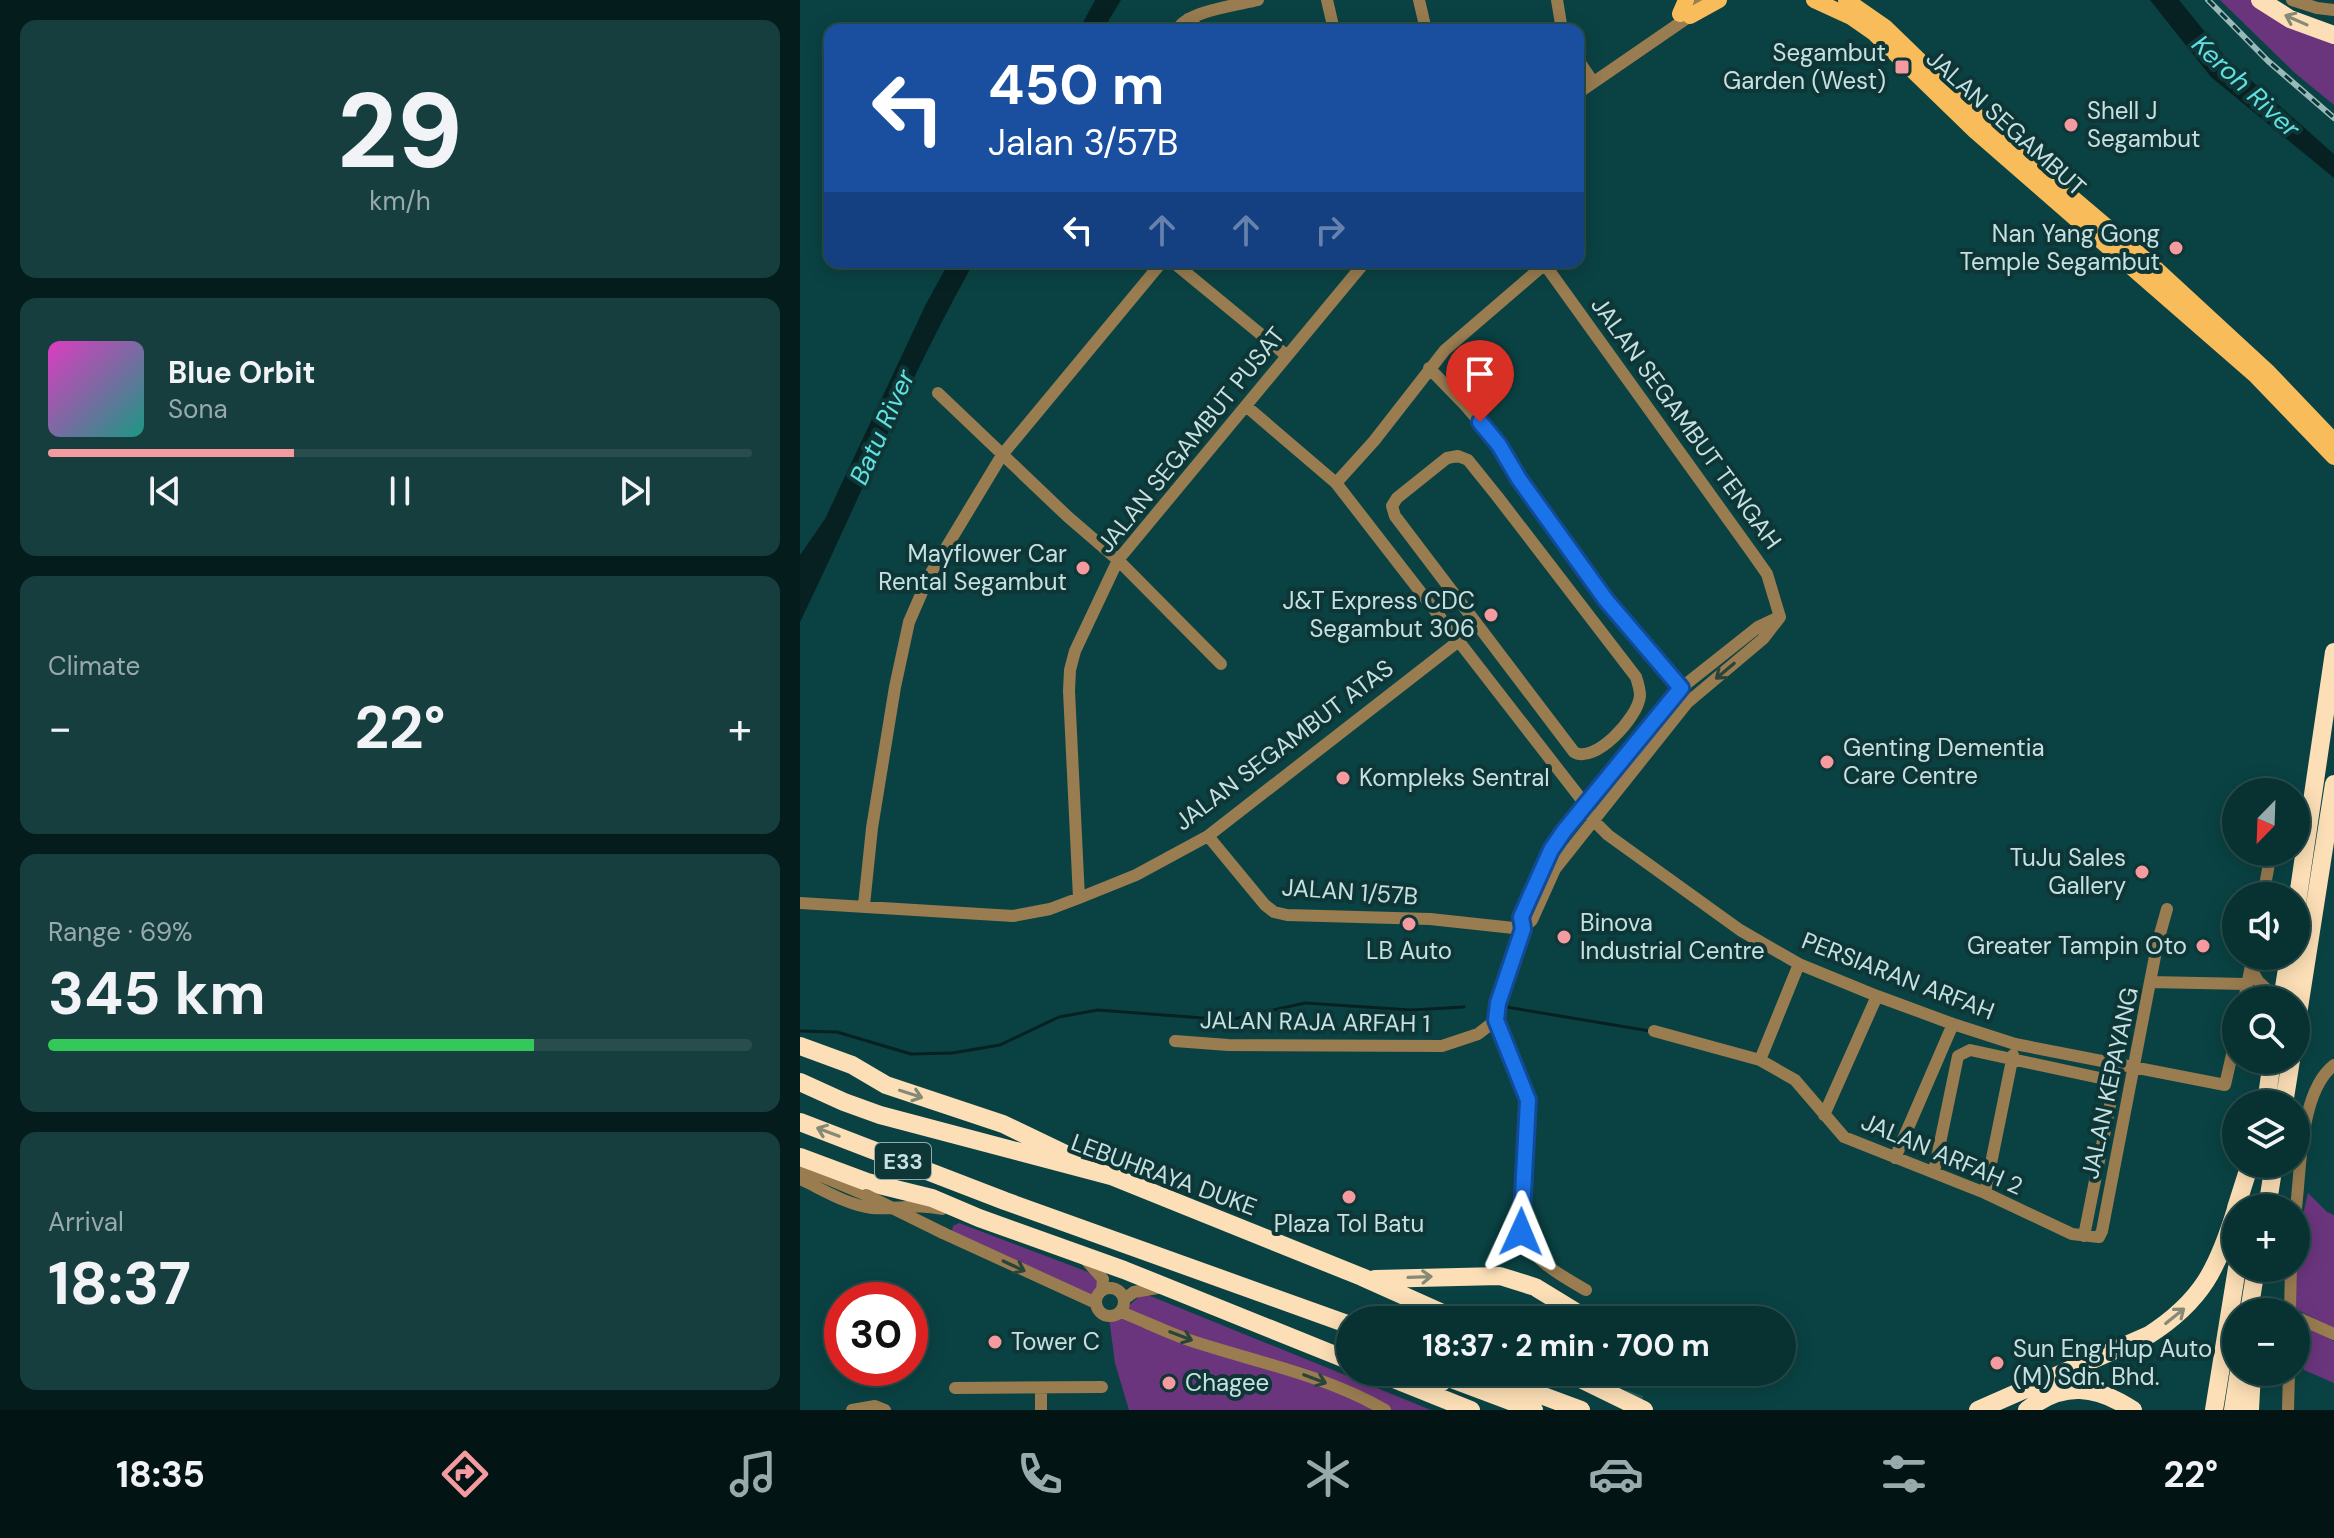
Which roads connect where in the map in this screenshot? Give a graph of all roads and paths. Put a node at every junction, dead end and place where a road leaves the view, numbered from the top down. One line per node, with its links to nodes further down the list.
1 (1258, 0): 14 (street)
2 (1327, 0): 15 (street)
3 (1419, 0): 16 (street)
4 (1557, 0): 17 (street)
5 (1701, 0): 13 (street)
6 (1719, 0): 13 (main road)
7 (1814, 0): 33 (main road, JALAN SEGAMBUT)
8 (2260, 0): 18 (highway, one-way to 8)
9 (2292, 0): 12 (street)
10 (2310, 0): 12 (street)
11 (1847, 2): 31 (main road, JALAN SEGAMBUT)
12 (2332, 9)
13 (1684, 10): 20 (street)
14 (1187, 24)
15 (1333, 24)
16 (1425, 24)
17 (1561, 24)
18 (2334, 35)
19 (1584, 69): 20 (street)
20 (1593, 82): 21 (street)
21 (1584, 89)
22 (1157, 268): 32 (street)
23 (1180, 268): 27 (street)
24 (1360, 268): 27 (street, JALAN SEGAMBUT PUSAT)
25 (1538, 268): 28 (street)
26 (1548, 268): 43 (street, JALAN SEGAMBUT TENGAH)
27 (1286, 355): 30 (street, JALAN SEGAMBUT PUSAT)
28 (1429, 368): 34 (street); 35 (street)
29 (938, 393): 32 (street)
30 (1246, 406): 35 (street); 38 (street, JALAN SEGAMBUT PUSAT)
31 (2334, 441)
32 (1002, 455): 38 (street); 58 (street)
33 (2334, 457)
34 (1519, 479): 36 (street); 40 (street)
35 (1336, 483): 39 (street)
36 (1497, 496): 37 (street); 42 (street)
37 (1421, 552): 39 (street); 41 (street)
38 (1118, 560): 47 (street); 56 (street, JALAN SEGAMBUT PUSAT)
39 (1402, 566): 44 (street)
40 (1606, 600): 42 (street); 50 (street)
41 (1468, 613): 44 (street); 48 (street)
42 (1589, 614): 48 (street)
43 (1780, 617): 50 (street); 54 (street, one-way to 54)
44 (1450, 627): 45 (street)
45 (1460, 640): 49 (street); 55 (street, JALAN SEGAMBUT ATAS)
46 (2334, 652): 52 (highway)
47 (1221, 664)
48 (1513, 670): 49 (street)
49 (1495, 685): 53 (street)
50 (1681, 688): 53 (street)
51 (2334, 784): 65 (highway)
52 (2310, 789)
53 (1585, 804): 54 (street); 60 (street)
54 (1593, 820): 60 (street); 61 (street, PERSIARAN ARFAH)
55 (1208, 836): 56 (street, JALAN SEGAMBUT ATAS); 60 (street, JALAN 1/57B)
56 (1079, 898): 58 (street, JALAN SEGAMBUT ATAS)
57 (800, 903): 58 (street, JALAN SEGAMBUT ATAS)
58 (864, 905)
59 (2167, 909): 63 (street)
60 (1523, 929): 67 (street)
61 (1799, 964): 66 (street, PERSIARAN ARFAH); 73 (street)
62 (2250, 970): 64 (street)
63 (2150, 982): 64 (street, JALAN KEPAYANG); 76 (street, JALAN KEPAYANG)
64 (2247, 984)
65 (2302, 986)
66 (1877, 996): 68 (street, PERSIARAN ARFAH); 79 (street)
67 (1496, 1020): 70 (street, JALAN RAJA ARFAH 1); 101 (street)
68 (1953, 1024): 71 (street, PERSIARAN ARFAH); 82 (street)
69 (1654, 1031): 73 (street, JALAN ARFAH 2)
70 (1175, 1041)
71 (2015, 1044): 74 (street); 76 (street, PERSIARAN ARFAH)
72 (800, 1046): 85 (highway, one-way to 85)
73 (1760, 1060): 79 (street, JALAN ARFAH 2)
74 (2012, 1060): 84 (street); 87 (street); 92 (street)
75 (2334, 1065): 88 (street)
76 (2135, 1068): 77 (street, PERSIARAN ARFAH); 93 (street, JALAN KEPAYANG)
77 (2228, 1074)
78 (800, 1082): 85 (highway, LEBUHRAYA DUKE / E33)
79 (1824, 1115): 82 (street, JALAN ARFAH 2)
80 (800, 1122): 89 (highway, E33, one-way to 80)
81 (800, 1155): 89 (highway); 90 (highway)
82 (1895, 1158): 84 (street, JALAN ARFAH 2)
83 (800, 1167): 102 (street, one-way to 102, bridge)
84 (1934, 1172): 87 (street, JALAN ARFAH 2)
85 (1111, 1176): 96 (highway, LEBUHRAYA DUKE / E33)
86 (800, 1179): 90 (street)
87 (1985, 1193): 92 (street, JALAN ARFAH 2)
88 (2298, 1194)
89 (1005, 1201): 91 (highway, E33)
90 (979, 1218): 95 (highway)
91 (1096, 1232): 97 (highway, E33); 99 (highway)
92 (2084, 1236): 93 (street, JALAN ARFAH 2)
93 (2099, 1237)
94 (2222, 1251): 133 (highway, one-way to 94)
95 (1077, 1253): 99 (highway); 100 (street)
96 (1367, 1279): 104 (highway, LEBUHRAYA DUKE / E33); 105 (highway, one-way to 105)
97 (1230, 1281): 106 (highway, E33); 108 (highway)
98 (2235, 1282): 136 (highway)
99 (1166, 1287): 103 (street); 110 (highway)
100 (1102, 1290): 102 (street); 103 (street)
101 (1586, 1290)
102 (1096, 1303): 103 (street)
103 (1122, 1305): 129 (street, one-way to 129)
104 (1427, 1306)
105 (1566, 1306)
106 (1336, 1320)
107 (2310, 1323): 109 (street)
108 (1336, 1330)
109 (2334, 1334)
110 (1286, 1335): 111 (highway); 112 (highway)
111 (1336, 1350)
112 (1336, 1355)
113 (1409, 1386): 125 (highway)
114 (1459, 1386): 124 (highway)
115 (1468, 1386): 124 (highway)
116 (1517, 1386): 131 (highway)
117 (1595, 1386): 132 (highway)
118 (2237, 1386): 137 (highway)
119 (2251, 1386): 138 (highway)
120 (2289, 1386): 139 (street)
121 (1102, 1387): 123 (street)
122 (955, 1388): 123 (street)
123 (1041, 1388): 128 (street)
124 (1491, 1395): 130 (highway)
125 (1462, 1408)
126 (852, 1410): 127 (street)
127 (885, 1410)
128 (1041, 1410)
129 (1385, 1410)
130 (1534, 1410)
131 (1581, 1410)
132 (1644, 1410)
133 (1978, 1410)
134 (2027, 1410): 135 (highway)
135 (2133, 1410)
136 (2214, 1410)
137 (2233, 1410)
138 (2250, 1410)
139 (2288, 1410)

